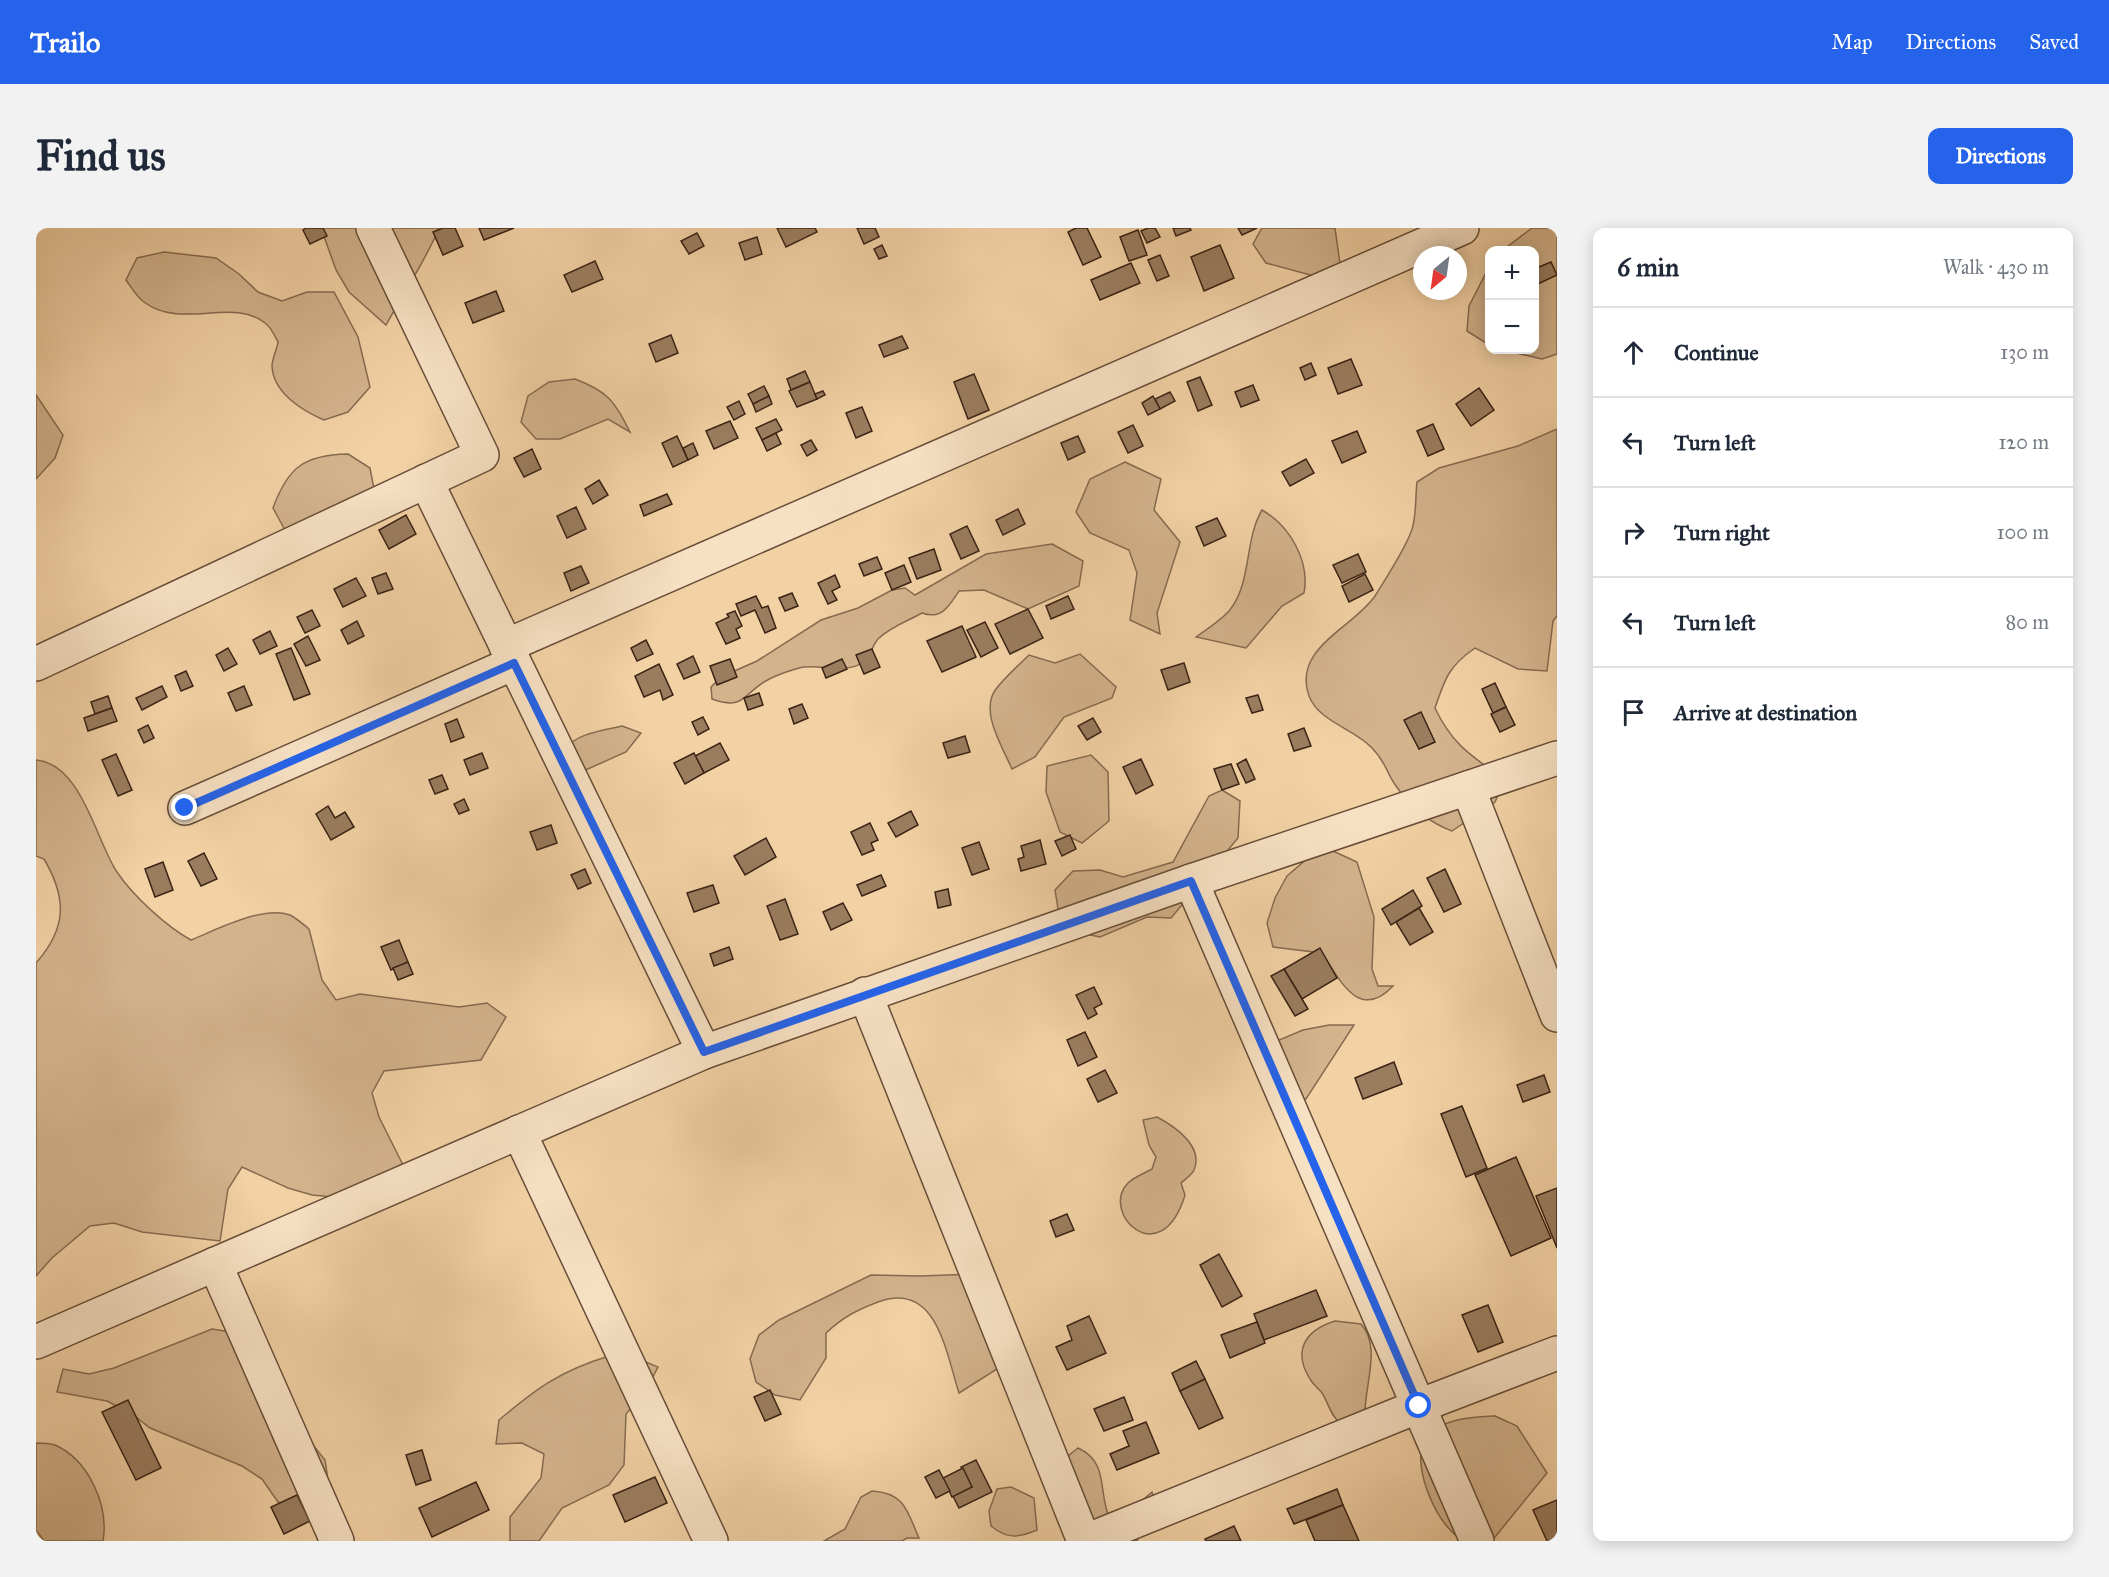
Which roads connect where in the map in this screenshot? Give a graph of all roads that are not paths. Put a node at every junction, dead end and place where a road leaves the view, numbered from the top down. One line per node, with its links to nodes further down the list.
1 (373, 228): 3 (street)
2 (1462, 228): 4 (street)
3 (426, 481): 4 (street); 5 (street)
4 (510, 655): 8 (street); 12 (street)
5 (36, 664)
6 (1557, 758): 7 (street)
7 (1468, 788): 9 (street); 11 (street)
8 (185, 808)
9 (1191, 881): 10 (street); 17 (street)
10 (865, 994): 12 (street); 20 (street)
11 (1557, 1015)
12 (704, 1052): 13 (street)
13 (519, 1132): 14 (street); 19 (street)
14 (215, 1264): 15 (street); 18 (street)
15 (36, 1342)
16 (1557, 1353): 17 (street)
17 (1419, 1406): 20 (street); 21 (street)
18 (337, 1541)
19 (711, 1541)
20 (1085, 1541)
21 (1478, 1541)

